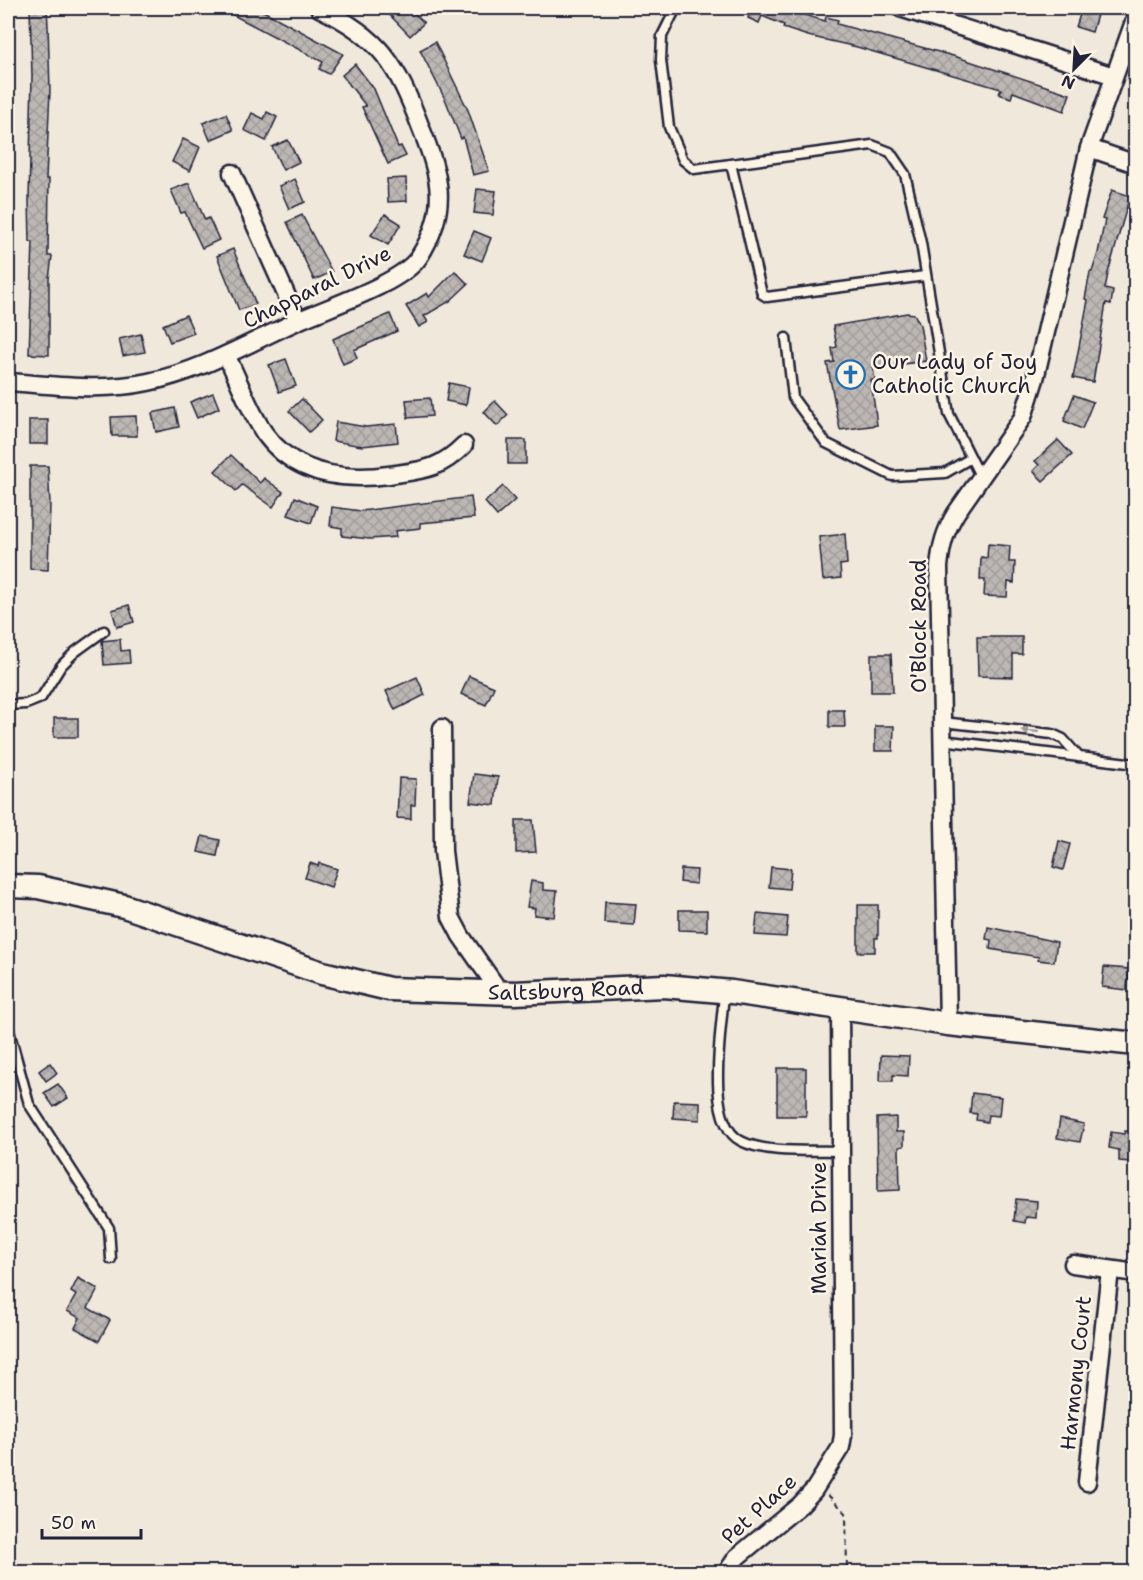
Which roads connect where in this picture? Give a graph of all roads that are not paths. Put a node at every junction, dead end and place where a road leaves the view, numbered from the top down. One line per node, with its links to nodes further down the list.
1 (319, 8): 11 (street, Chapparal Drive)
2 (675, 8): 7 (lane)
3 (900, 8): 5 (street)
4 (1136, 16): 5 (street, O'Block Road)
5 (1114, 76): 6 (street, O'Block Road)
6 (1089, 148): 8 (street); 17 (street, O'Block Road)
7 (731, 164): 10 (lane); 10 (lane)
8 (1136, 164)
9 (232, 173): 11 (street)
10 (925, 276): 16 (lane)
11 (298, 321): 13 (street, Chapparal Drive)
12 (786, 338): 16 (lane)
13 (226, 355): 14 (street, Chapparal Drive); 15 (street)
14 (8, 382)
15 (464, 445)
16 (971, 458): 17 (lane)
17 (980, 476): 20 (street, O'Block Road)
18 (104, 631): 19 (lane)
19 (8, 705)
20 (942, 722): 22 (street, O'Block Road); 23 (lane, one-way to 20)
21 (442, 728): 27 (street)
22 (942, 740): 23 (lane); 29 (street, O'Block Road)
23 (1079, 757): 24 (lane)
24 (1135, 763)
25 (8, 886): 27 (main road, Saltsburg Road)
26 (724, 991): 27 (main road, Saltsburg Road); 28 (main road, Saltsburg Road); 32 (lane)
27 (500, 992)
28 (840, 1008): 29 (main road, Saltsburg Road); 32 (street, Mariah Drive)
29 (948, 1024): 31 (main road, Saltsburg Road)
30 (8, 1027): 33 (lane)
31 (1136, 1044)
32 (841, 1151): 37 (street, Mariah Drive)
33 (111, 1259)
34 (1072, 1264): 35 (street, Harmony Court)
35 (1110, 1269): 36 (street, Harmony Court); 38 (street, Harmony Court)
36 (1136, 1273)
37 (841, 1447): 39 (street, Pet Place)
38 (1087, 1482)
39 (728, 1572)

